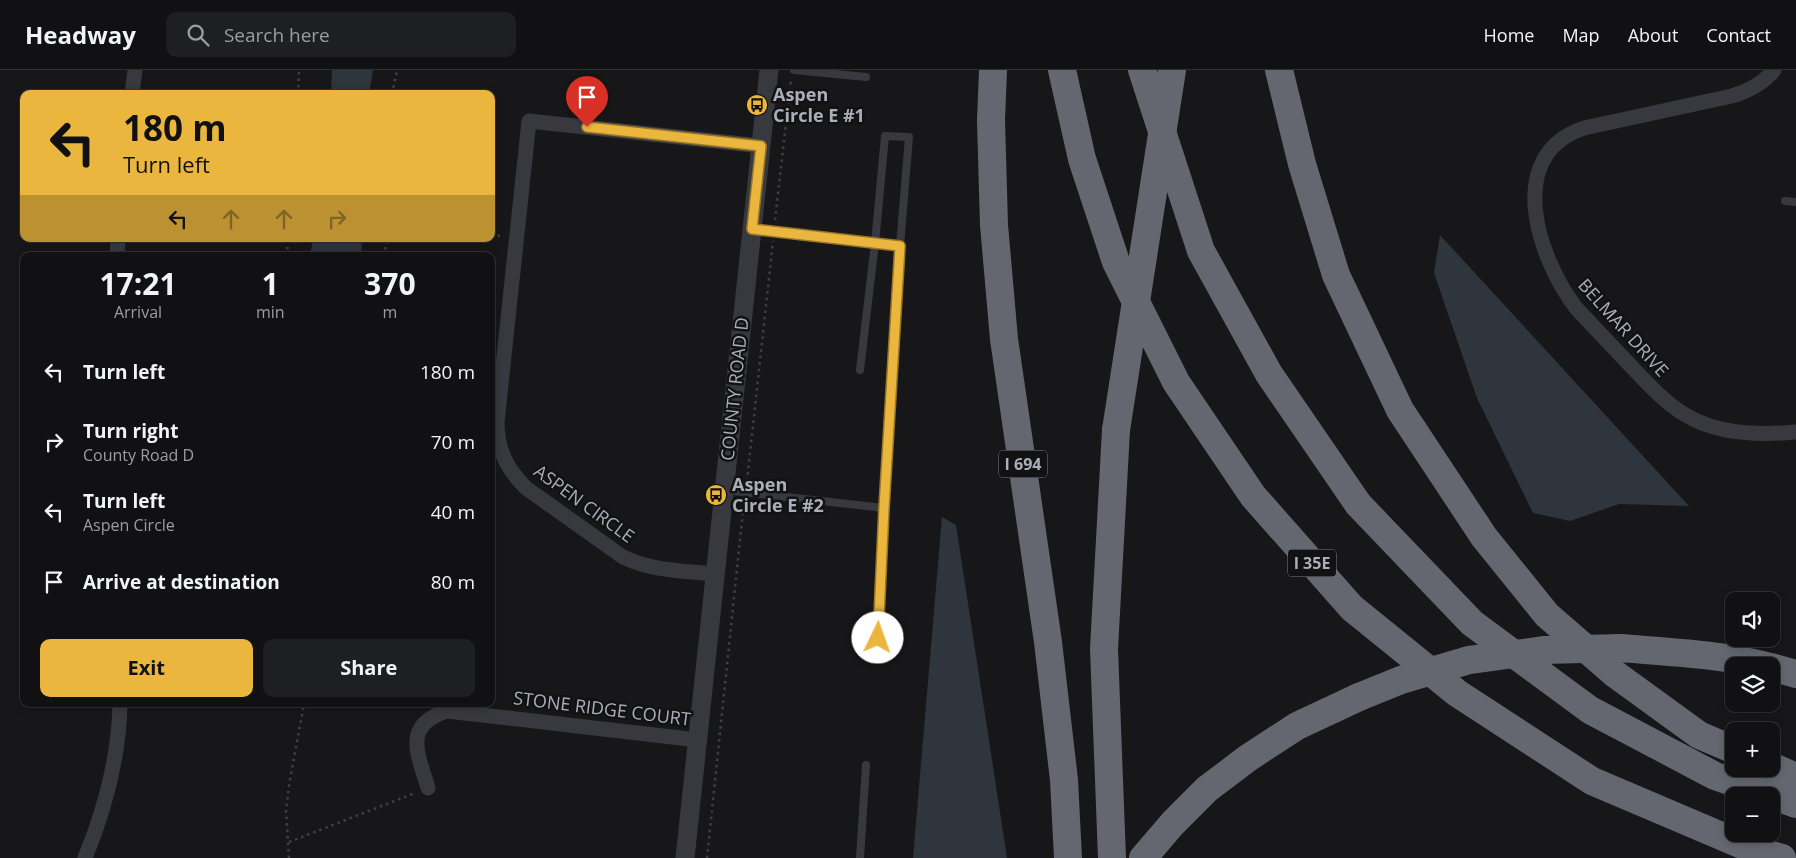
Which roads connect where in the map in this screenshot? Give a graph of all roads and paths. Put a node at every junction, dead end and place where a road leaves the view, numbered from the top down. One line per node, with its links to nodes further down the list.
1 (135, 70): 13 (street)
2 (300, 70): 14 (path)
3 (397, 70): 15 (path)
4 (769, 70): 16 (street, COUNTY ROAD D)
5 (793, 70): 12 (lane); 20 (path)
6 (993, 70): 48 (highway, I 694)
7 (1062, 70): 51 (highway, I 35E)
8 (1142, 70): 41 (highway)
9 (1172, 70): 49 (highway, bridge)
10 (1279, 70): 36 (highway)
11 (1774, 70): 24 (street, BELMAR DRIVE)
12 (866, 77)
13 (132, 90)
14 (298, 90)
15 (393, 90)
16 (761, 146): 19 (street, COUNTY ROAD D); 28 (street, ASPEN CIRCLE)
17 (1786, 201): 18 (lane)
18 (1796, 202)
19 (752, 229): 20 (lane); 25 (street, COUNTY ROAD D)
20 (774, 231): 21 (lane); 26 (path)
21 (875, 243): 22 (lane); 22 (lane); 23 (lane)
22 (900, 246): 27 (lane)
23 (860, 370)
24 (1796, 432)
25 (724, 490): 26 (lane); 28 (street, COUNTY ROAD D)
26 (745, 492): 27 (lane); 46 (path)
27 (884, 508): 29 (lane)
28 (715, 574): 35 (street, COUNTY ROAD D)
29 (878, 638)
30 (1725, 659): 50 (highway, bridge)
31 (1780, 670): 32 (highway)
32 (1796, 674)
33 (120, 707): 43 (street)
34 (303, 707): 42 (path)
35 (698, 740): 40 (street, STONE RIDGE COURT); 45 (street, COUNTY ROAD D)
36 (1725, 746)
37 (866, 765): 47 (lane)
38 (1780, 770): 39 (highway)
39 (1796, 777)
40 (428, 788): 42 (path)
41 (1796, 804)
42 (289, 842): 44 (path)
43 (85, 858)
44 (289, 858)
45 (685, 858)
46 (707, 858)
47 (860, 858)
48 (1068, 858)
49 (1112, 858)
50 (1143, 858)
51 (1782, 858)

